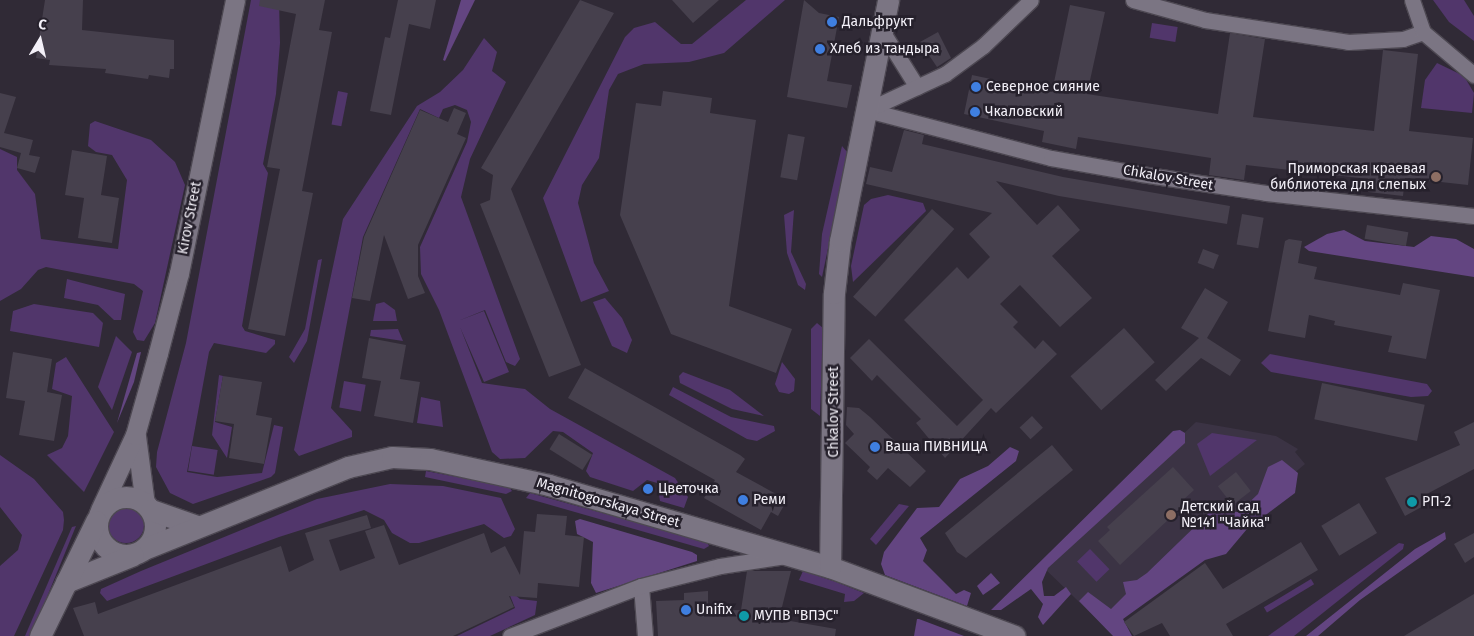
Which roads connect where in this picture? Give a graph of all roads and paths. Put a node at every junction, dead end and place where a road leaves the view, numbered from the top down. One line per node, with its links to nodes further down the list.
1 (235, 0): 12 (street, Kirov Street)
2 (888, 0): 6 (main road, Chkalov Street)
3 (1031, 0): 9 (street)
4 (1133, 0): 7 (street)
5 (1412, 0): 7 (street)
6 (882, 30): 9 (street); 10 (main road, Chkalov Street)
7 (1423, 32): 8 (street)
8 (1474, 75)
9 (917, 88): 10 (street)
10 (867, 110): 11 (street, Chkalov Street); 18 (main road, Chkalov Street)
11 (1474, 216)
12 (136, 435): 13 (street, Kirov Street); 14 (street, Kirov Street)
13 (148, 507): 14 (main road); 15 (main road); 16 (main road)
14 (98, 516): 16 (main road); 19 (main road, Kirov Street)
15 (197, 526): 16 (main road, Magnitogorskaya Street); 17 (main road, Magnitogorskaya Street)
16 (140, 552): 19 (main road)
17 (791, 555): 18 (main road, Magnitogorskaya Street); 20 (street)
18 (830, 566): 24 (main road, Magnitogorskaya Street)
19 (66, 582): 21 (main road, Kirov Street)
20 (641, 586): 22 (street); 23 (street)
21 (40, 636)
22 (510, 636)
23 (645, 636)
24 (1015, 636)

